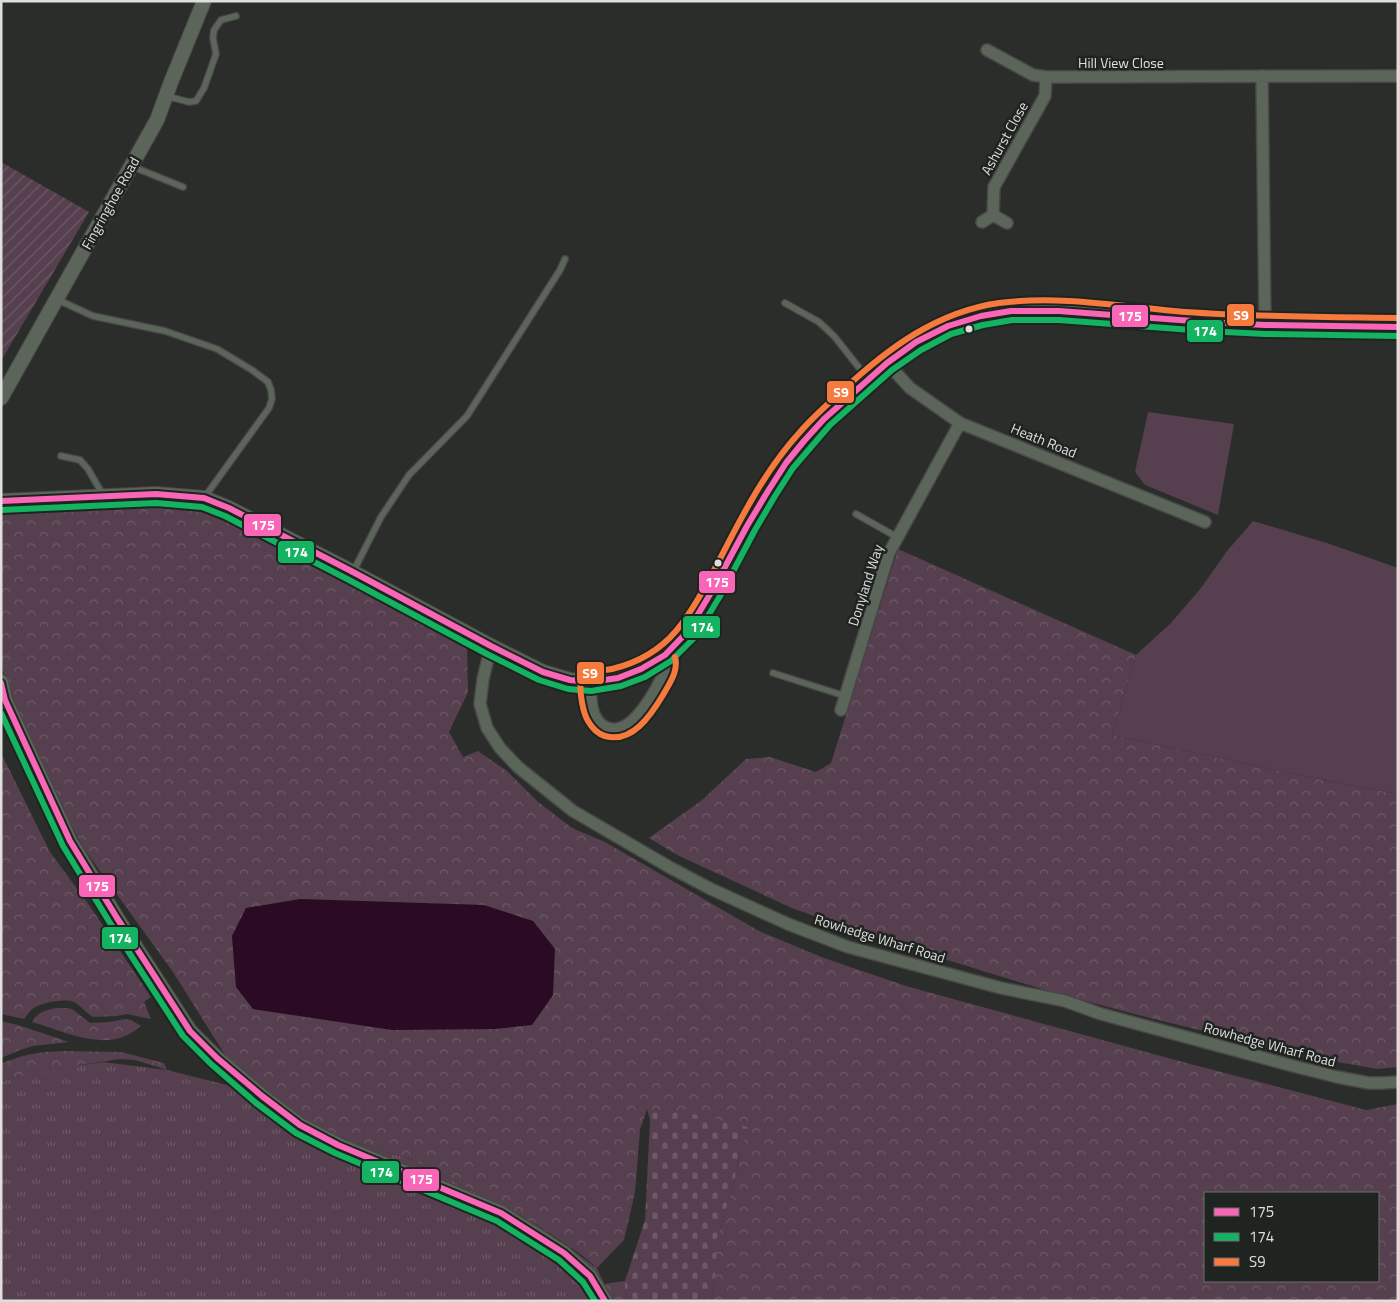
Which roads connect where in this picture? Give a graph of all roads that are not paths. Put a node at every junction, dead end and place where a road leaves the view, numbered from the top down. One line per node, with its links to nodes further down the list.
1 (204, 1): 7 (street, Fingringhoe Road)
2 (236, 16): 7 (lane)
3 (988, 50): 6 (street, Hill View Close)
4 (1262, 76): 5 (street, Hill View Close); 6 (street, Hill View Close); 16 (street)
5 (1398, 76)
6 (1046, 77): 10 (street, Ashurst Close)
7 (166, 96): 8 (street, Fingringhoe Road)
8 (131, 166): 9 (lane); 14 (street, Fingringhoe Road)
9 (183, 187)
10 (993, 215): 11 (street); 12 (street)
11 (982, 222)
12 (1007, 223)
13 (565, 259): 29 (lane)
14 (56, 299): 20 (street, Fingringhoe Road); 24 (lane)
15 (785, 303): 19 (lane)
16 (1265, 325): 17 (street); 18 (street)
17 (1398, 327)
18 (887, 363): 19 (street); 21 (street, Heath Road)
19 (868, 379): 31 (street)
20 (1, 398)
21 (960, 423): 27 (street, Heath Road); 28 (street, Donyland Way)
22 (61, 456): 23 (lane)
23 (104, 497): 24 (street); 25 (street)
24 (204, 498): 29 (street)
25 (1, 501)
26 (856, 514): 28 (lane)
27 (1205, 522)
28 (897, 537): 35 (street, Donyland Way)
29 (353, 572): 30 (street)
30 (491, 646): 34 (street); 37 (street, Rowhedge Wharf Road)
31 (665, 655): 34 (street); 34 (street)
32 (773, 672): 35 (lane)
33 (1, 682): 38 (street)
34 (590, 682)
35 (845, 696): 36 (street, Donyland Way)
36 (841, 710)
37 (1398, 1082)
38 (606, 1301)

